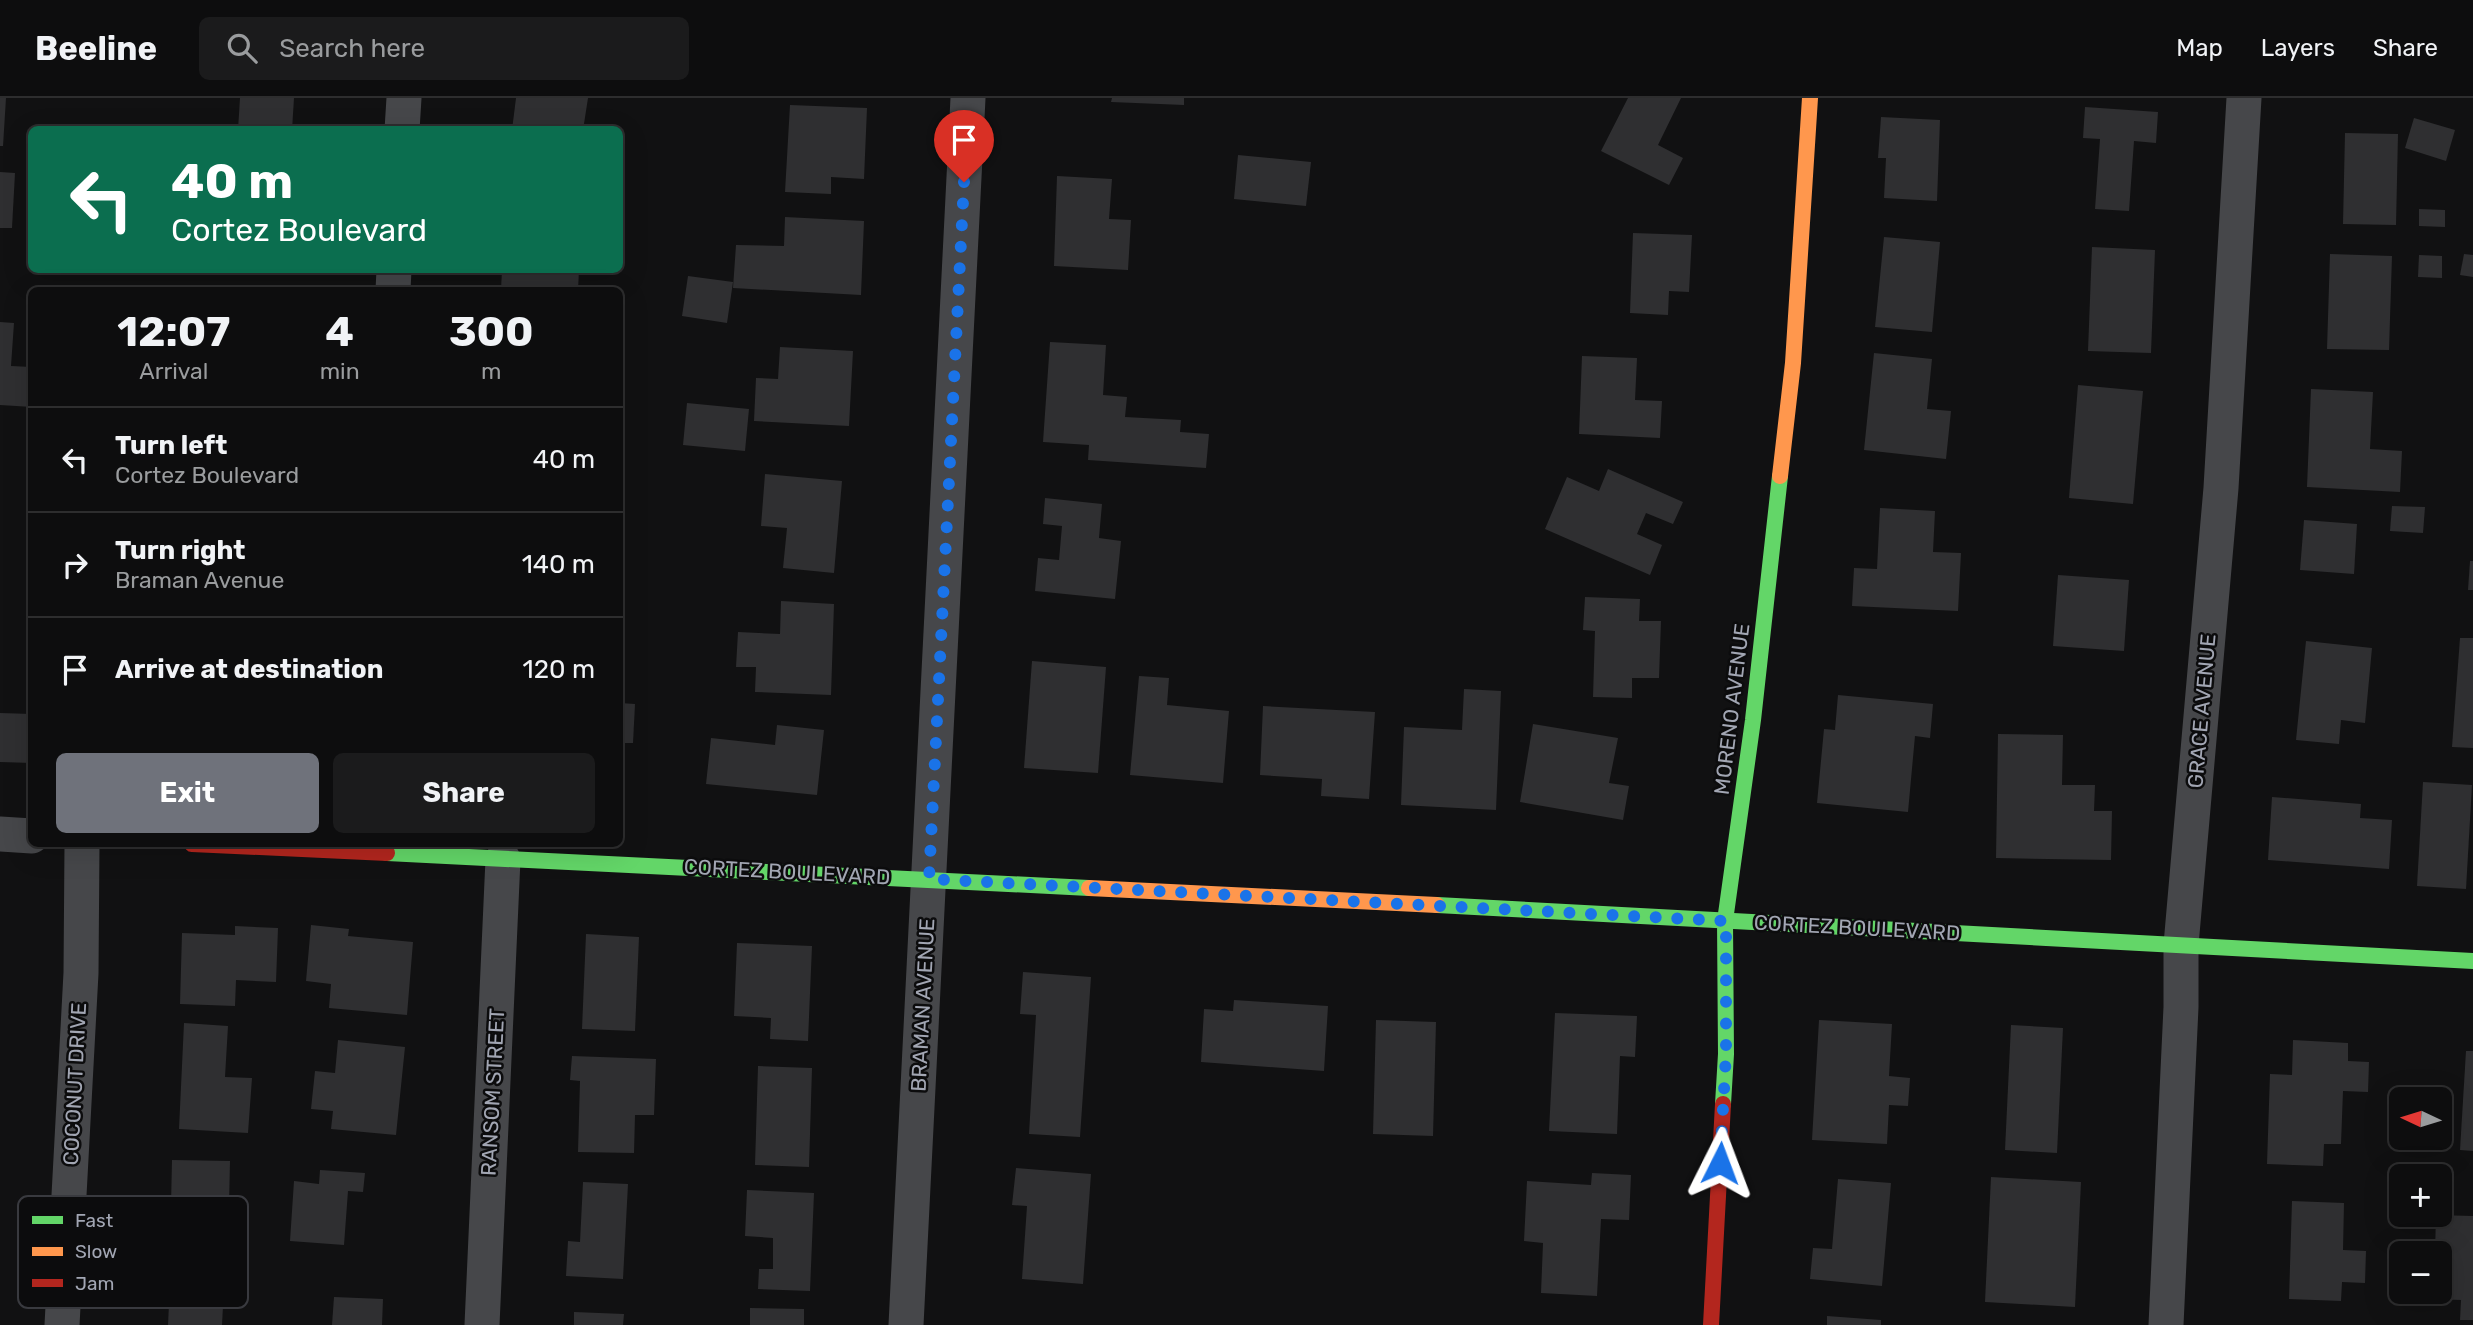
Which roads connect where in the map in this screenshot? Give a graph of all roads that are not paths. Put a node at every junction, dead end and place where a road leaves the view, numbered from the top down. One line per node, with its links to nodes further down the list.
1 (404, 98): 5 (street)
2 (968, 98): 12 (street, BRAMAN AVENUE)
3 (1810, 98): 13 (street, MORENO AVENUE)
4 (2244, 98): 14 (street, GRACE AVENUE)
5 (402, 126)
6 (0, 834): 7 (street)
7 (28, 836)
8 (82, 847): 16 (street, COCONUT DRIVE)
9 (322, 847): 10 (street, CORTEZ BOULEVARD)
10 (366, 848): 11 (street, CORTEZ BOULEVARD)
11 (503, 859): 12 (street, CORTEZ BOULEVARD); 17 (street, RANSOM STREET)
12 (929, 879): 13 (street, CORTEZ BOULEVARD); 18 (street, BRAMAN AVENUE)
13 (1726, 921): 14 (street, CORTEZ BOULEVARD); 19 (street, MORENO AVENUE)
14 (2181, 945): 15 (street, CORTEZ BOULEVARD); 20 (street, GRACE AVENUE)
15 (2473, 961)
16 (69, 1196)
17 (482, 1325)
18 (906, 1325)
19 (1711, 1325)
20 (2166, 1325)

